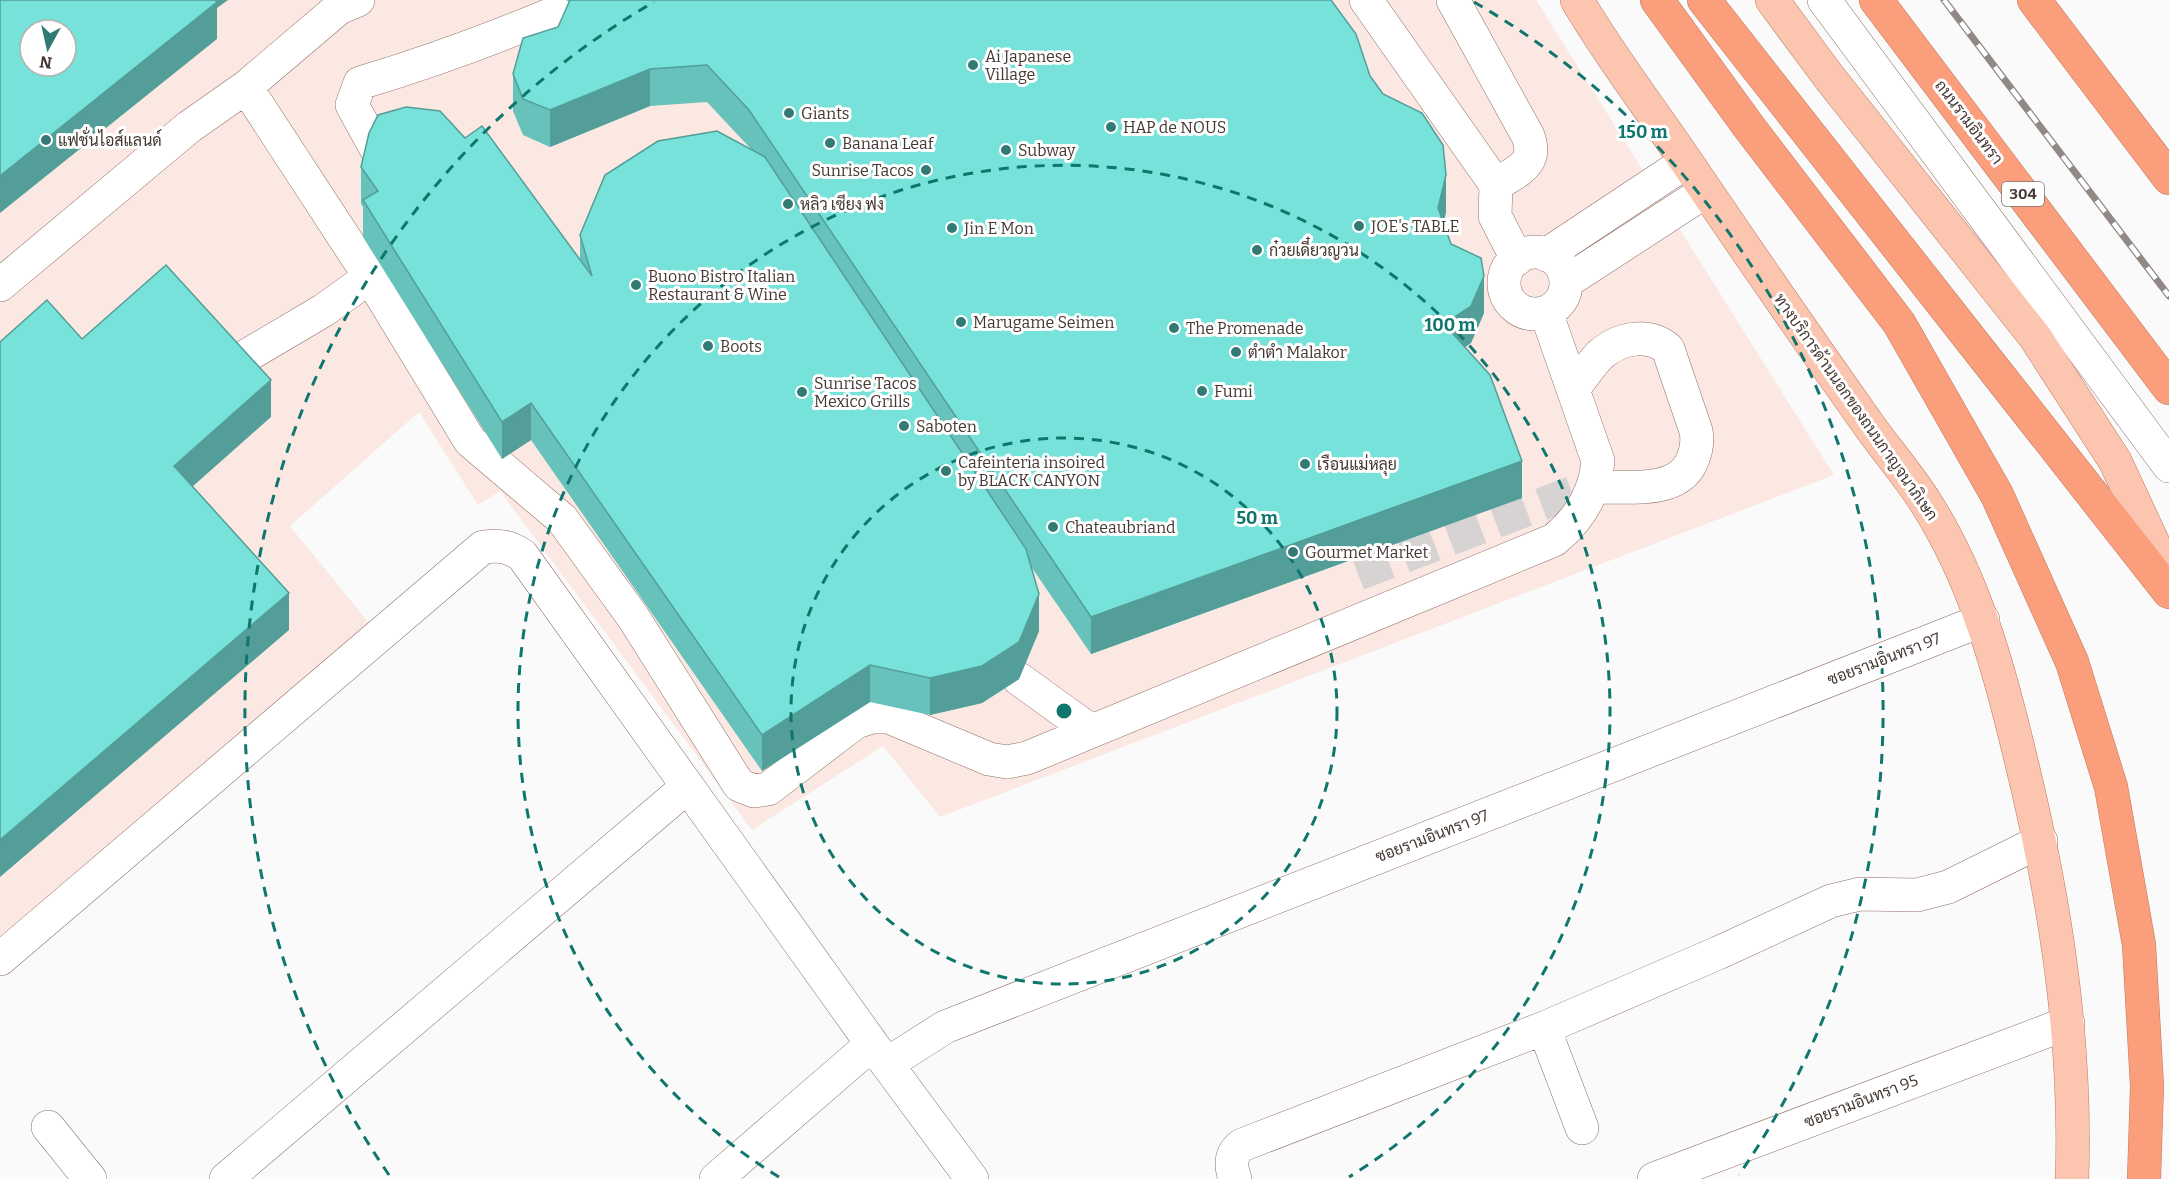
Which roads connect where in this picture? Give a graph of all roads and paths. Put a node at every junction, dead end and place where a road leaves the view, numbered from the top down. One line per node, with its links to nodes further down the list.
1 (358, 0): 12 (street)
2 (585, 0): 13 (street)
3 (1366, 0): 16 (street)
4 (1453, 0): 16 (street)
5 (1577, 0): 14 (main road, ทางบริการด้านนอกของถนนกาญจนาภิเษก)
6 (1657, 0): 48 (highway)
7 (1704, 0): 29 (highway)
8 (1772, 0): 28 (main road)
9 (1824, 0): 26 (street)
10 (1876, 0): 24 (highway, ถนนรามอินทรา / 304)
11 (2034, 0): 15 (highway)
12 (246, 87): 19 (street); 21 (street)
13 (378, 152)
14 (1686, 162): 17 (main road, ทางบริการด้านนอกของถนนกาญจนาภิเษก); 18 (street)
15 (2169, 178)
16 (1496, 185): 18 (street)
17 (1706, 191): 20 (street); 30 (main road, ทางบริการด้านนอกของถนนกาญจนาภิเษก)
18 (1531, 257): 20 (street); 22 (street)
19 (370, 277): 23 (street); 32 (street)
20 (1566, 282): 22 (street)
21 (0, 285)
22 (1546, 312): 25 (street)
23 (226, 368)
24 (2169, 388)
25 (1574, 389): 27 (street); 27 (street)
26 (2169, 466)
27 (1593, 487): 32 (street)
28 (2169, 577)
29 (2169, 592)
30 (1983, 620): 34 (main road, ทางบริการด้านนอกของถนนกาญจนาภิเษก); 38 (street, ซอยรามอินทรา 97)
31 (1019, 679): 32 (street)
32 (1091, 731)
33 (687, 787): 35 (street); 38 (street); 42 (street)
34 (2041, 841): 36 (main road, ทางบริการด้านนอกของถนนกาญจนาภิเษก); 37 (street)
35 (0, 959)
36 (2068, 1023): 46 (street, ซอยรามอินทรา 95); 47 (main road, ทางบริการด้านนอกของถนนกาญจนาภิเษก)
37 (1544, 1028): 40 (street); 45 (street)
38 (880, 1054): 43 (street, ซอยรามอินทรา 97); 44 (street)
39 (48, 1127): 41 (street)
40 (1582, 1128)
41 (90, 1179)
42 (226, 1179)
43 (716, 1179)
44 (972, 1179)
45 (1235, 1179)
46 (1653, 1179)
47 (2072, 1179)
48 (2144, 1179)

